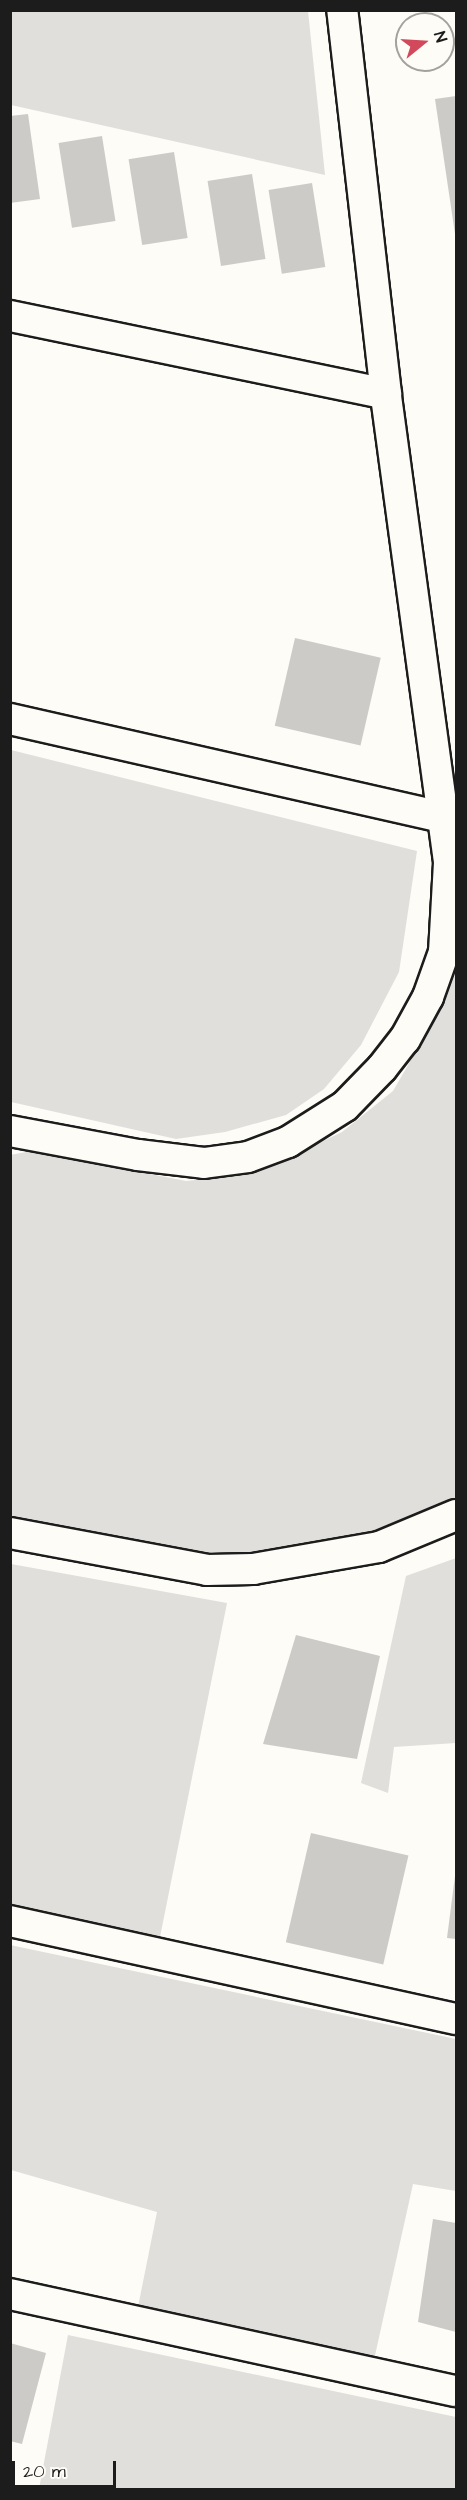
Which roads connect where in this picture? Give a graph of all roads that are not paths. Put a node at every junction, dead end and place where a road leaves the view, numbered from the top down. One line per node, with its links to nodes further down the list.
1 (342, 10): 3 (street)
2 (10, 316): 3 (street)
3 (386, 394): 5 (street)
4 (10, 719): 5 (street)
5 (442, 817): 6 (street)
6 (10, 1131)
7 (456, 1515): 8 (street)
8 (10, 1533)
9 (10, 1921): 10 (street)
10 (456, 2019)
11 (10, 2294): 12 (street)
12 (456, 2391)

